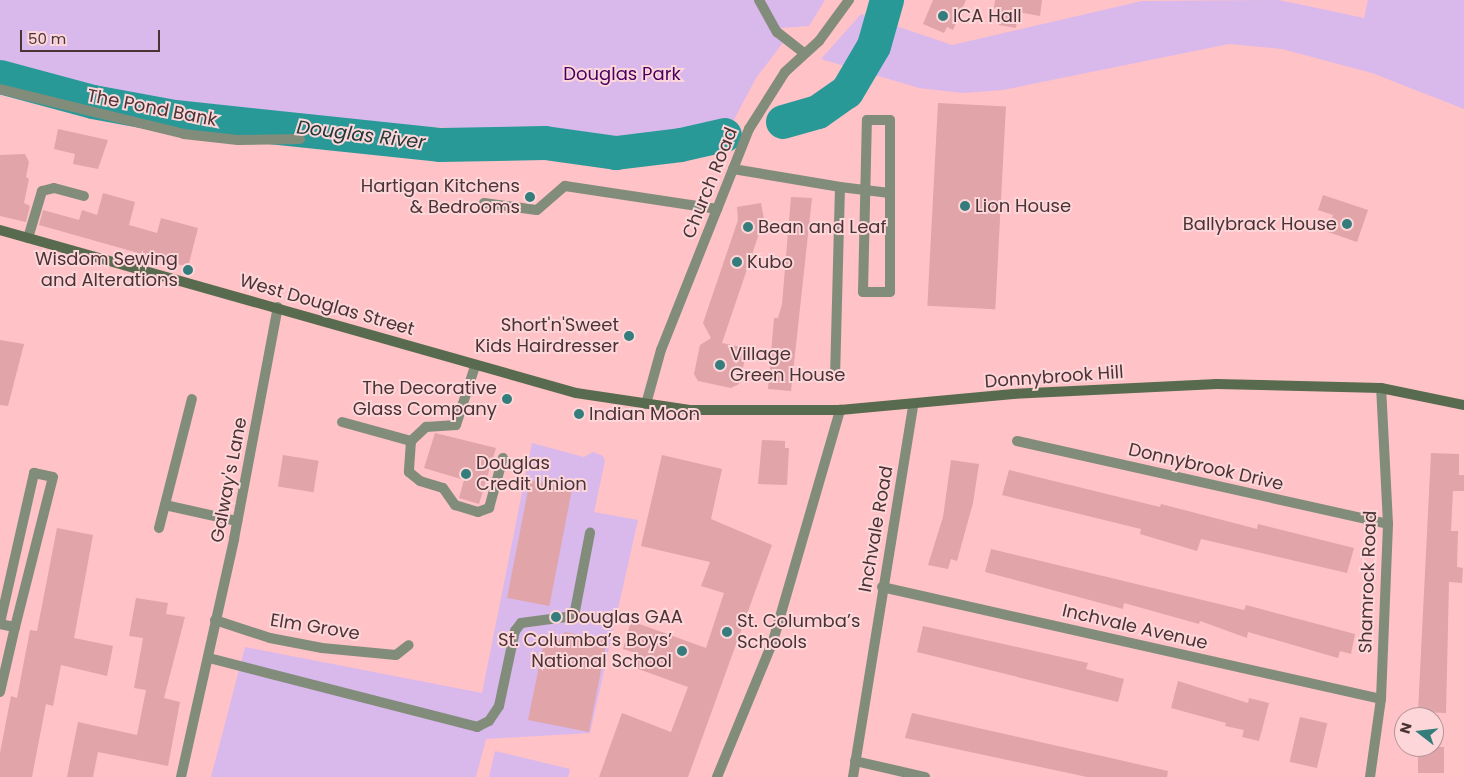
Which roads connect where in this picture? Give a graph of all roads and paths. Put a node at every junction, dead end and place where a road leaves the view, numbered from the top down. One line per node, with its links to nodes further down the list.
1 (759, 0): 3 (street)
2 (849, 0): 3 (street, Church Road)
3 (804, 53): 6 (street, Church Road)
4 (0, 89): 5 (street, The Pond Bank)
5 (300, 139)
6 (733, 169): 7 (street); 12 (street, Church Road)
7 (840, 187): 8 (street); 17 (street)
8 (864, 191): 9 (street); 9 (street); 9 (street)
9 (890, 193)
10 (84, 196): 14 (street)
11 (484, 203): 12 (street)
12 (717, 209): 20 (street, Church Road)
13 (0, 230): 14 (main road, West Douglas Street)
14 (28, 238): 15 (main road, West Douglas Street)
15 (278, 307): 16 (main road, West Douglas Street); 29 (street, Galway's Lane)
16 (475, 366): 20 (main road, West Douglas Street); 25 (street)
17 (834, 376)
18 (1381, 388): 21 (main road, Donnybrook Hill); 22 (main road, Donnybrook Hill); 30 (street, Shamrock Road)
19 (192, 399): 28 (street)
20 (646, 404): 23 (main road, Donnybrook Hill)
21 (1464, 405)
22 (913, 406): 23 (main road, Donnybrook Hill); 33 (street, Inchvale Road)
23 (840, 410): 43 (street)
24 (342, 422): 25 (street)
25 (411, 440): 27 (street)
26 (1017, 441): 30 (street, Donnybrook Drive)
27 (503, 458)
28 (164, 505): 29 (street); 31 (street)
29 (238, 521): 34 (street, Galway's Lane)
30 (1388, 524): 40 (street, Shamrock Road)
31 (159, 528)
32 (590, 533): 38 (street)
33 (882, 587): 40 (street, Inchvale Avenue); 41 (street, Inchvale Road)
34 (216, 620): 37 (street, Elm Grove); 38 (street, Galway's Lane)
35 (0, 624): 36 (street); 36 (street)
36 (15, 627): 39 (street)
37 (409, 645)
38 (208, 658): 42 (street, Galway's Lane)
39 (0, 692)
40 (1381, 699): 46 (street, Shamrock Road)
41 (855, 761): 44 (street, Inchvale Road); 45 (street)
42 (180, 777)
43 (717, 777)
44 (853, 777)
45 (925, 777)
46 (1370, 777)

